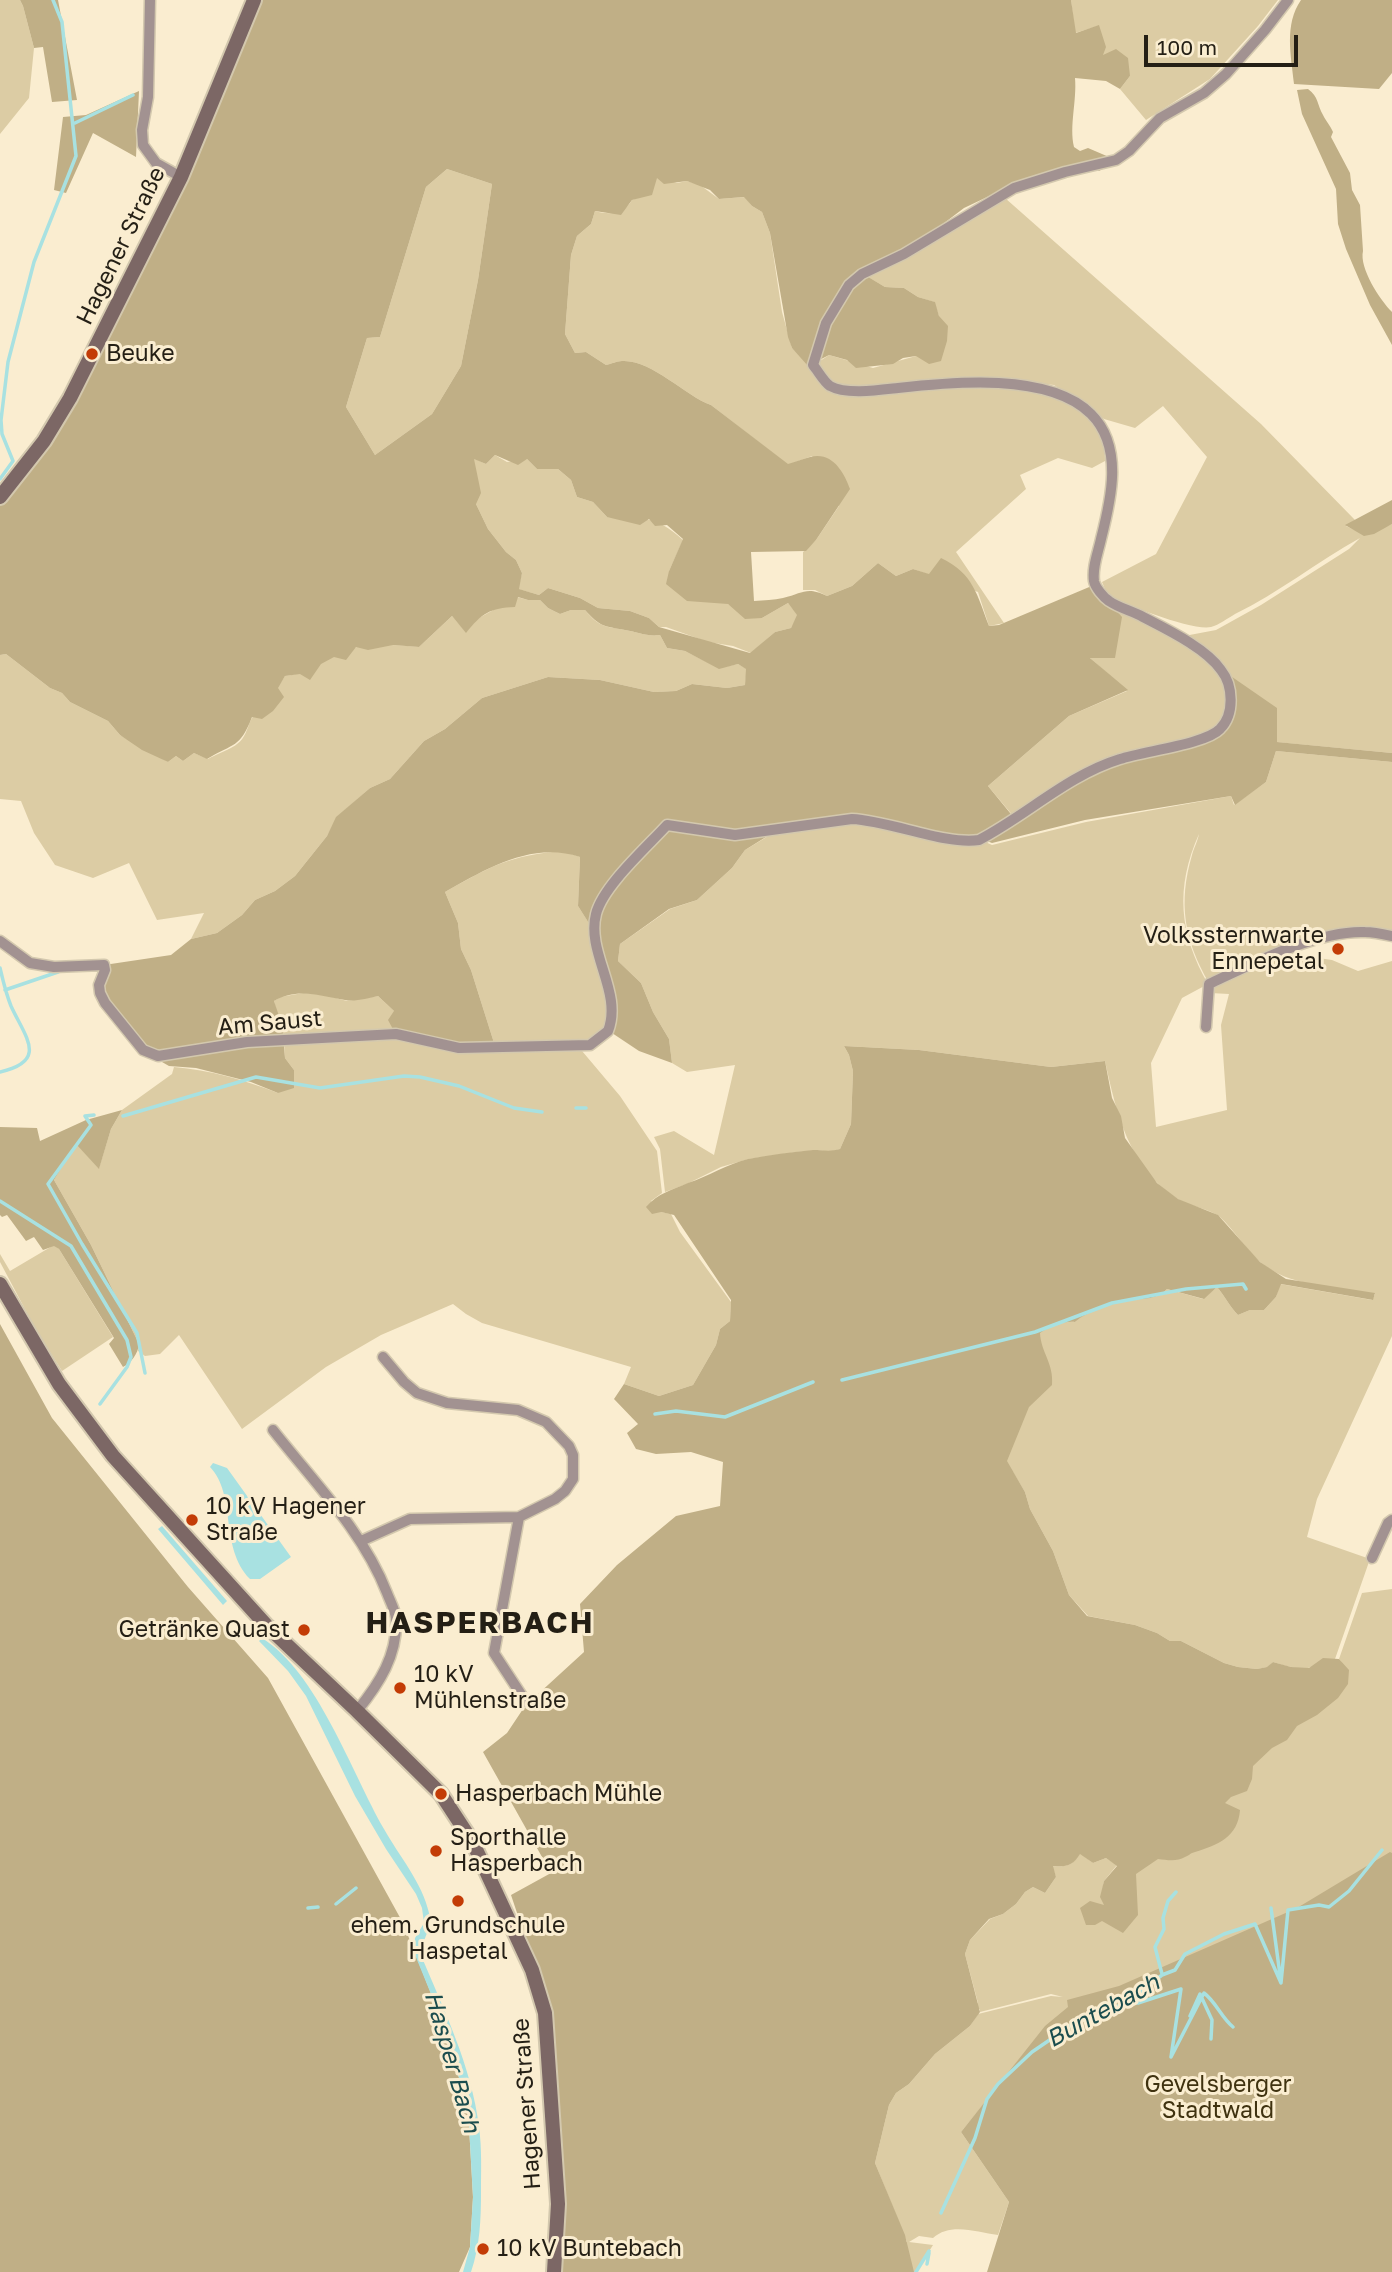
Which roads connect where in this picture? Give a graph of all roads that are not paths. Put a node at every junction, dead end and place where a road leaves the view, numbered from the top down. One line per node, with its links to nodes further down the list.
1 (150, 0): 4 (street)
2 (254, 0): 4 (main road, Hagener Straße)
3 (1288, 0): 7 (street, Am Saust)
4 (181, 177): 5 (main road, Hagener Straße)
5 (0, 496)
6 (1392, 936): 8 (street)
7 (0, 941)
8 (1206, 1027)
9 (0, 1284): 17 (main road, Hagener Straße)
10 (383, 1357): 12 (street)
11 (273, 1430): 14 (street)
12 (519, 1517): 14 (street); 16 (street)
13 (1392, 1520): 15 (street)
14 (361, 1541): 17 (street)
15 (1373, 1558)
16 (526, 1702)
17 (357, 1710): 18 (main road, Hagener Straße)
18 (554, 2272)

